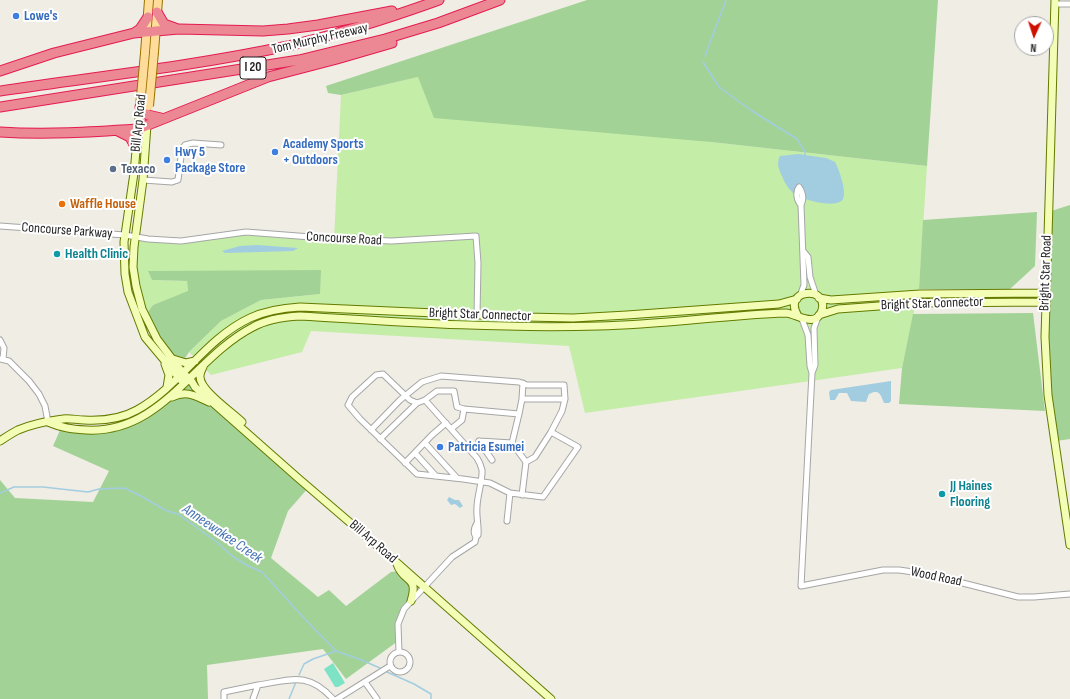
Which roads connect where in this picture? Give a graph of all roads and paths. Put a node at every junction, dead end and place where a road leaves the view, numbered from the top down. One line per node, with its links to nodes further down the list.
1 (149, 0): 9 (main road, Bill Arp Road)
2 (158, 0): 8 (main road, Bill Arp Road)
3 (438, 0): 7 (highway, Tom Murphy Freeway / I 20)
4 (500, 0): 10 (highway, Tom Murphy Freeway / I 20)
5 (1055, 2): 6 (street); 32 (street, Bright Star Road)
6 (1070, 4)
7 (423, 5): 11 (highway); 15 (highway, Tom Murphy Freeway / I 20)
8 (157, 12): 11 (highway); 12 (main road, Bill Arp Road)
9 (148, 17): 12 (main road, Bill Arp Road); 13 (highway)
10 (438, 22): 17 (highway, Tom Murphy Freeway / I 20); 19 (highway)
11 (178, 29): 12 (highway)
12 (151, 31): 13 (highway); 16 (main road, Bill Arp Road, bridge); 16 (main road, Bill Arp Road, bridge)
13 (134, 33): 14 (highway)
14 (0, 71)
15 (0, 92)
16 (145, 106): 18 (highway); 21 (street, Bill Arp Road)
17 (0, 107)
18 (148, 115): 19 (highway); 20 (main road, Bill Arp Road)
19 (162, 118): 20 (highway)
20 (147, 125): 21 (highway); 26 (street, Bill Arp Road)
21 (138, 129): 22 (highway); 25 (street, Bill Arp Road)
22 (118, 131): 23 (highway); 25 (highway)
23 (0, 132)
24 (221, 145): 26 (street)
25 (136, 148): 29 (street, Bill Arp Road)
26 (143, 180): 30 (street, Bill Arp Road)
27 (799, 184): 31 (street)
28 (0, 226): 29 (street, Concourse Parkway)
29 (125, 235): 30 (street, Concourse Parkway); 40 (street, Bill Arp Road)
30 (135, 236): 36 (street, Concourse Road); 42 (street, Bill Arp Road)
31 (804, 252): 33 (street); 34 (street)
32 (1046, 293): 34 (street, Bright Star Connector); 35 (street, Bright Star Road)
33 (798, 297): 34 (street); 36 (street, Bright Star Connector); 38 (street)
34 (818, 297): 37 (street)
35 (1045, 302): 37 (street, Bright Star Connector); 79 (street, Bright Star Road)
36 (477, 315): 43 (street, Bright Star Connector)
37 (819, 316): 38 (street); 45 (street)
38 (800, 317): 44 (street, Bright Star Connector); 45 (street)
39 (0, 340): 41 (street)
40 (161, 357): 46 (street, Bill Arp Road); 49 (street)
41 (2, 359): 59 (street)
42 (173, 360): 43 (street); 46 (street, Bill Arp Road)
43 (195, 361): 46 (street, Bright Star Connector)
44 (203, 366): 47 (street, Bright Star Connector); 61 (street)
45 (812, 373): 82 (street, Wood Road)
46 (180, 375): 47 (street, Bill Arp Road); 49 (street, Bright Star Connector)
47 (187, 380): 52 (street, Bright Star Connector); 56 (street, Bill Arp Road)
48 (523, 383): 50 (street); 51 (street); 54 (street)
49 (167, 387): 59 (street, Bright Star Connector)
50 (406, 396): 55 (street); 63 (street); 63 (street)
51 (522, 399): 54 (street); 58 (street)
52 (167, 400): 56 (street); 59 (street)
53 (425, 400): 55 (street); 57 (street); 60 (street)
54 (565, 400): 64 (street)
55 (417, 403): 65 (street)
56 (215, 404): 61 (street, Bill Arp Road)
57 (464, 409): 58 (street); 62 (street)
58 (519, 414): 67 (street)
59 (48, 422): 66 (street, Bright Star Connector)
60 (446, 423): 62 (street); 68 (street)
61 (242, 428): 80 (street, Bill Arp Road)
62 (451, 429): 75 (street)
63 (371, 430): 65 (street)
64 (551, 432): 71 (street); 77 (street)
65 (380, 439): 72 (street)
66 (0, 441)
67 (512, 442): 70 (street); 71 (street)
68 (425, 443): 69 (street); 74 (street)
69 (415, 453): 72 (street); 73 (street)
70 (492, 460)
71 (526, 462): 77 (street)
72 (405, 463): 73 (street)
73 (436, 476): 74 (street)
74 (457, 478): 75 (street)
75 (480, 481): 76 (street); 81 (street)
76 (510, 493): 77 (street); 78 (street)
77 (522, 495)
78 (507, 521)
79 (1070, 545)
80 (396, 562): 81 (street, Bill Arp Road); 83 (street)
81 (424, 586): 83 (street); 93 (street, Bill Arp Road)
82 (1070, 594)
83 (411, 601): 84 (street)
84 (400, 652): 85 (street); 85 (street)
85 (390, 666): 86 (street)
86 (365, 682): 91 (street); 92 (street)
87 (258, 685): 88 (street); 89 (street); 90 (street)
88 (224, 699)
89 (253, 699)
90 (333, 699)
91 (337, 699)
92 (377, 699)
93 (551, 699)

